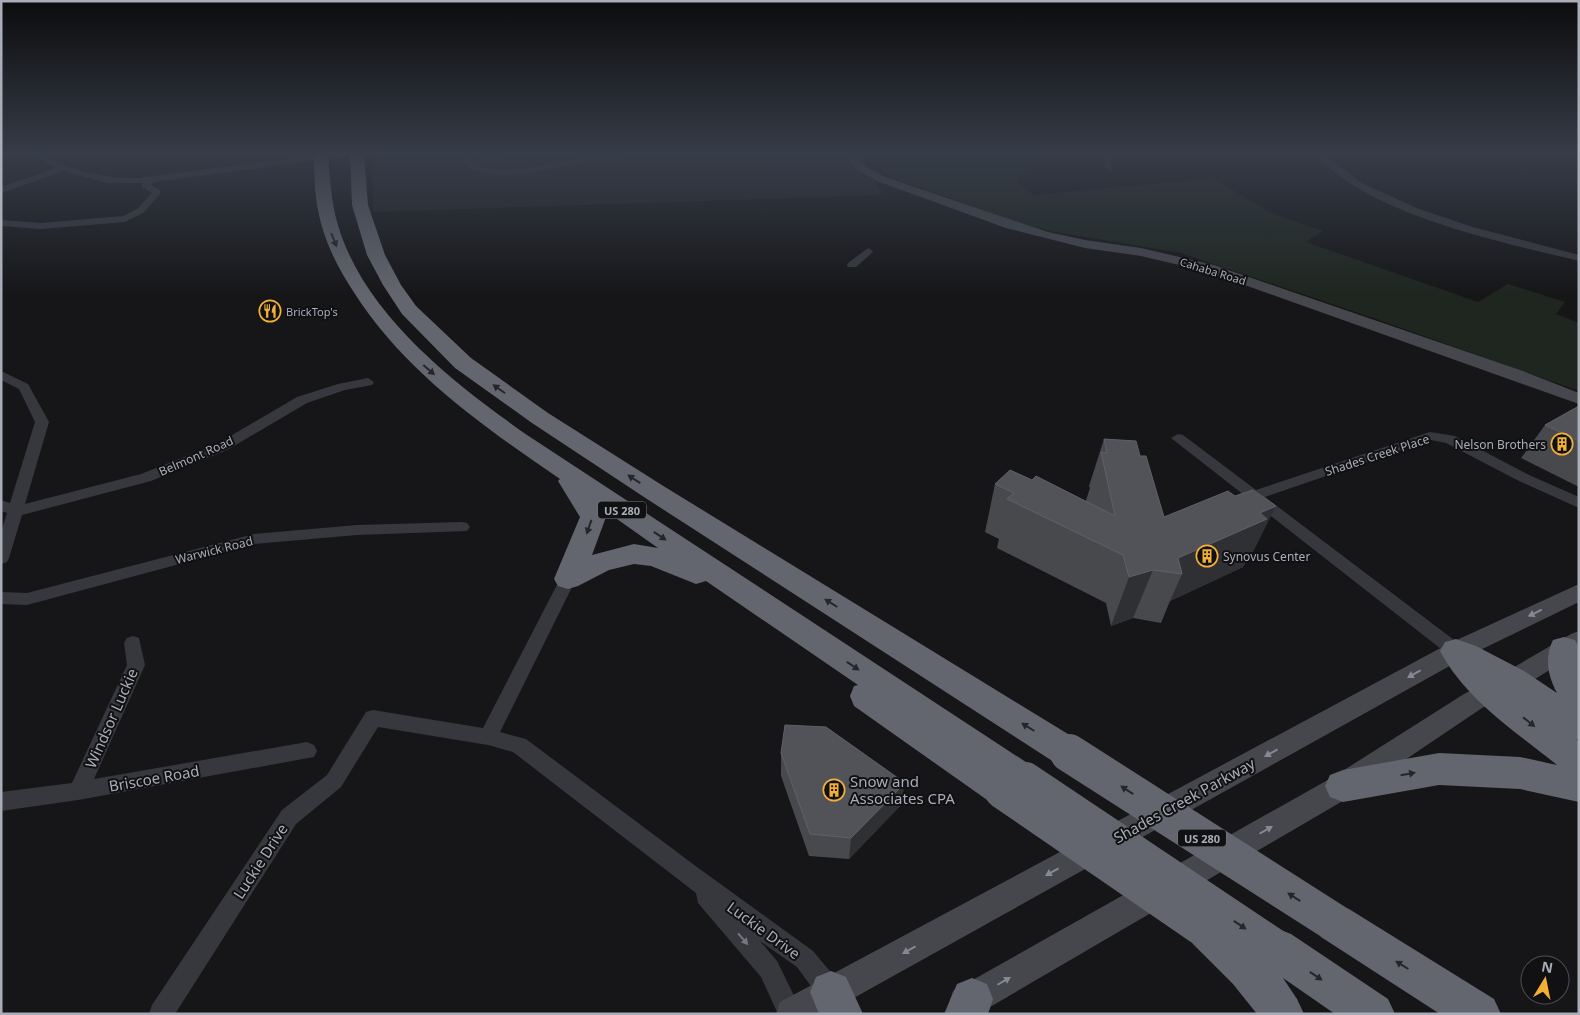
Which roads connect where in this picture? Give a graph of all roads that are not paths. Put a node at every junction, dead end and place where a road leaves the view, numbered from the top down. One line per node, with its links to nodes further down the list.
1 (149, 201): 6 (street)
2 (324, 201): 14 (highway, US 280, one-way to 14)
3 (360, 201): 40 (highway, US 280, one-way to 3, bridge)
4 (943, 201): 12 (main road, Cahaba Road)
5 (1393, 201): 8 (street)
6 (1, 222)
7 (868, 251): 9 (street)
8 (1579, 258)
9 (852, 265)
10 (1, 376): 17 (street)
11 (368, 382): 17 (street, Belmont Road)
12 (1579, 399)
13 (1178, 438): 15 (street)
14 (563, 470): 20 (highway, one-way to 20); 22 (highway, US 280, one-way to 22)
15 (1253, 496): 16 (street, Shades Creek Place); 26 (street)
16 (1579, 503)
17 (8, 508): 19 (street)
18 (462, 527): 23 (street, Warwick Road)
19 (1, 558)
20 (568, 579): 22 (highway); 30 (street)
21 (1579, 592): 26 (main road, Shades Creek Parkway, one-way to 26)
22 (746, 594): 33 (highway, US 280, one-way to 33)
23 (1, 598)
24 (133, 642): 36 (street, Windsor Luckie)
25 (1571, 645): 27 (main road); 28 (highway)
26 (1456, 651): 27 (highway); 41 (main road, Shades Creek Parkway, one-way to 41)
27 (1502, 686): 29 (highway); 32 (highway, one-way to 32); 34 (main road)
28 (1579, 702)
29 (1579, 726)
30 (488, 737): 38 (street, Luckie Drive); 43 (street, Luckie Drive)
31 (307, 751): 36 (street, Briscoe Road)
32 (1579, 762)
33 (1014, 785): 39 (highway, one-way to 39, bridge); 45 (highway, bridge)
34 (1343, 786): 35 (highway, one-way to 35); 42 (main road, one-way to 34)
35 (1579, 786)
36 (78, 791): 37 (street, Briscoe Road)
37 (1, 802)
38 (688, 875): 41 (street, Luckie Drive); 44 (street, Luckie Drive, one-way to 44)
39 (1276, 949): 46 (highway, one-way to 46)
40 (1444, 991): 47 (highway, US 280); 48 (highway)
41 (836, 1003): 44 (main road, Shades Creek Parkway)
42 (961, 1009)
43 (161, 1014)
44 (791, 1014)
45 (1282, 1014)
46 (1373, 1014)
47 (1479, 1014)
48 (1491, 1014)

